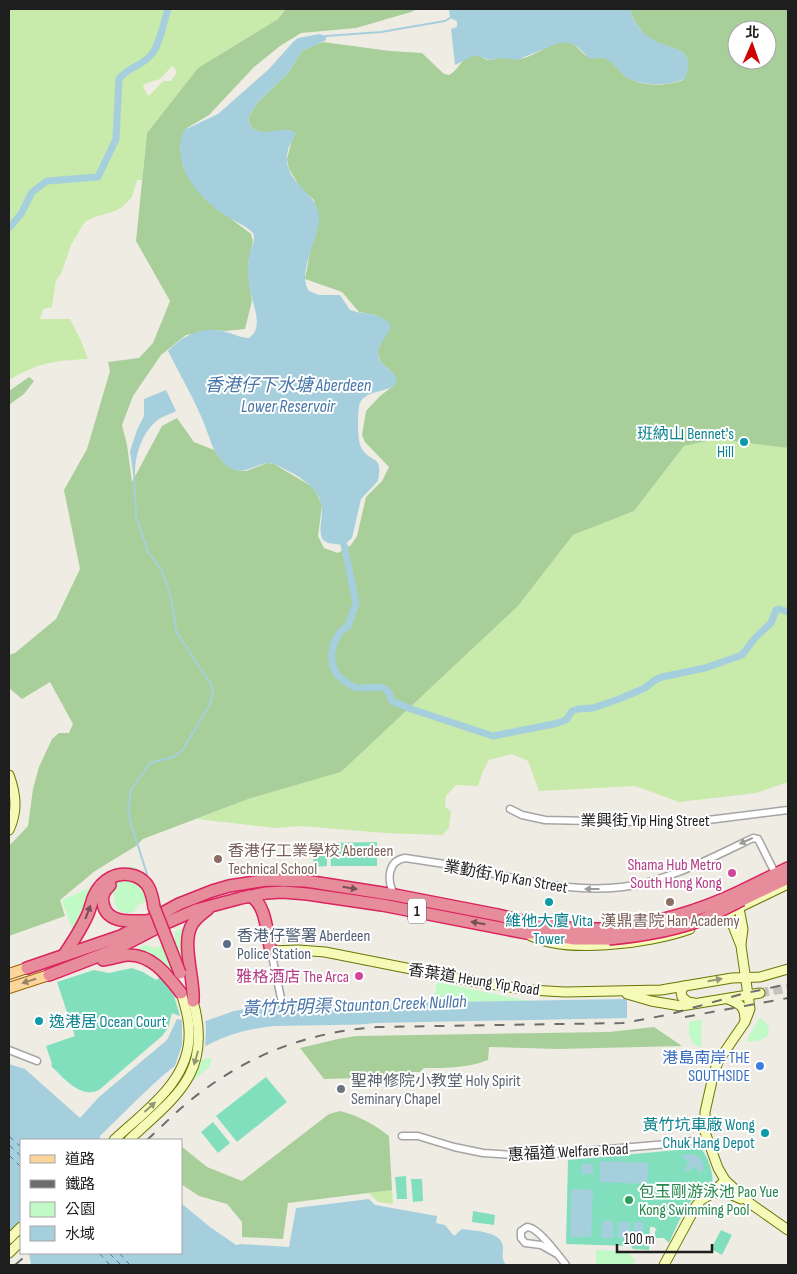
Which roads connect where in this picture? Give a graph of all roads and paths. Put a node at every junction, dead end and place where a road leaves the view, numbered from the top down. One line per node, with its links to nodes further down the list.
1 (9, 775): 4 (street)
2 (510, 809): 3 (street, 業興街 Yip Hing Street)
3 (788, 809)
4 (9, 830)
5 (788, 863): 7 (street)
6 (788, 868): 22 (highway, 1, bridge)
7 (774, 871): 12 (street, 業勤街 Yip Kan Street, one-way to 12); 13 (street)
8 (788, 878): 22 (highway, 1, bridge)
9 (788, 884): 16 (street)
10 (100, 892): 20 (highway); 25 (highway, one-way to 10); 36 (highway, bridge)
11 (283, 892): 14 (highway, 1); 17 (highway); 21 (highway, 1, one-way to 11)
12 (395, 895): 19 (highway, 1); 20 (highway, 1, one-way to 12)
13 (726, 895): 18 (street); 19 (street)
14 (249, 896): 15 (highway, 1); 17 (highway)
15 (211, 906): 26 (highway, 1); 42 (highway)
16 (740, 908): 18 (street); 23 (street)
17 (262, 910): 24 (highway)
18 (728, 913): 21 (street); 23 (street)
19 (521, 920): 22 (highway, 1)
20 (146, 921): 25 (highway, 1)
21 (526, 933): 22 (highway, 1)
22 (608, 934)
23 (741, 946): 27 (street)
24 (271, 951): 38 (street, 香葉道 Heung Yip Road); 43 (street)
25 (64, 955): 28 (highway, 1)
26 (86, 962): 32 (highway, 1); 36 (highway)
27 (744, 964): 30 (street, 香葉道 Heung Yip Road); 33 (street)
28 (27, 968): 31 (main road)
29 (788, 969): 30 (street, 香葉道 Heung Yip Road)
30 (773, 972): 33 (street, 香葉道 Heung Yip Road)
31 (9, 974)
32 (49, 975): 35 (main road, one-way to 35)
33 (745, 977): 34 (street, 香葉道 Heung Yip Road, one-way to 33); 40 (street)
34 (684, 986): 37 (street, 香葉道 Heung Yip Road); 45 (street)
35 (9, 988)
36 (182, 989): 42 (highway); 50 (street, one-way to 36)
37 (662, 990): 38 (street, 香葉道 Heung Yip Road); 44 (street)
38 (620, 992): 44 (street, 香葉道 Heung Yip Road)
39 (760, 993): 40 (street, 香葉道 Heung Yip Road)
40 (748, 995): 41 (street, 香葉道 Heung Yip Road); 46 (street)
41 (728, 999): 45 (street, 香葉道 Heung Yip Road); 46 (street)
42 (193, 1001): 51 (street, one-way to 51)
43 (282, 1003)
44 (663, 1003): 45 (street, 香葉道 Heung Yip Road)
45 (699, 1004)
46 (745, 1022): 52 (street)
47 (9, 1050): 48 (street)
48 (37, 1060)
49 (402, 1136): 52 (street, 惠福道 Welfare Road)
50 (115, 1139)
51 (130, 1139)
52 (707, 1139): 53 (street)
53 (726, 1180): 54 (street); 55 (street)
54 (713, 1193): 55 (street); 63 (street)
55 (751, 1204): 57 (street)
56 (20, 1228): 58 (street)
57 (788, 1230)
58 (9, 1239)
59 (20, 1243): 60 (street)
60 (9, 1253)
61 (557, 1254): 61 (street); 62 (street)
62 (566, 1265)
63 (664, 1265)

